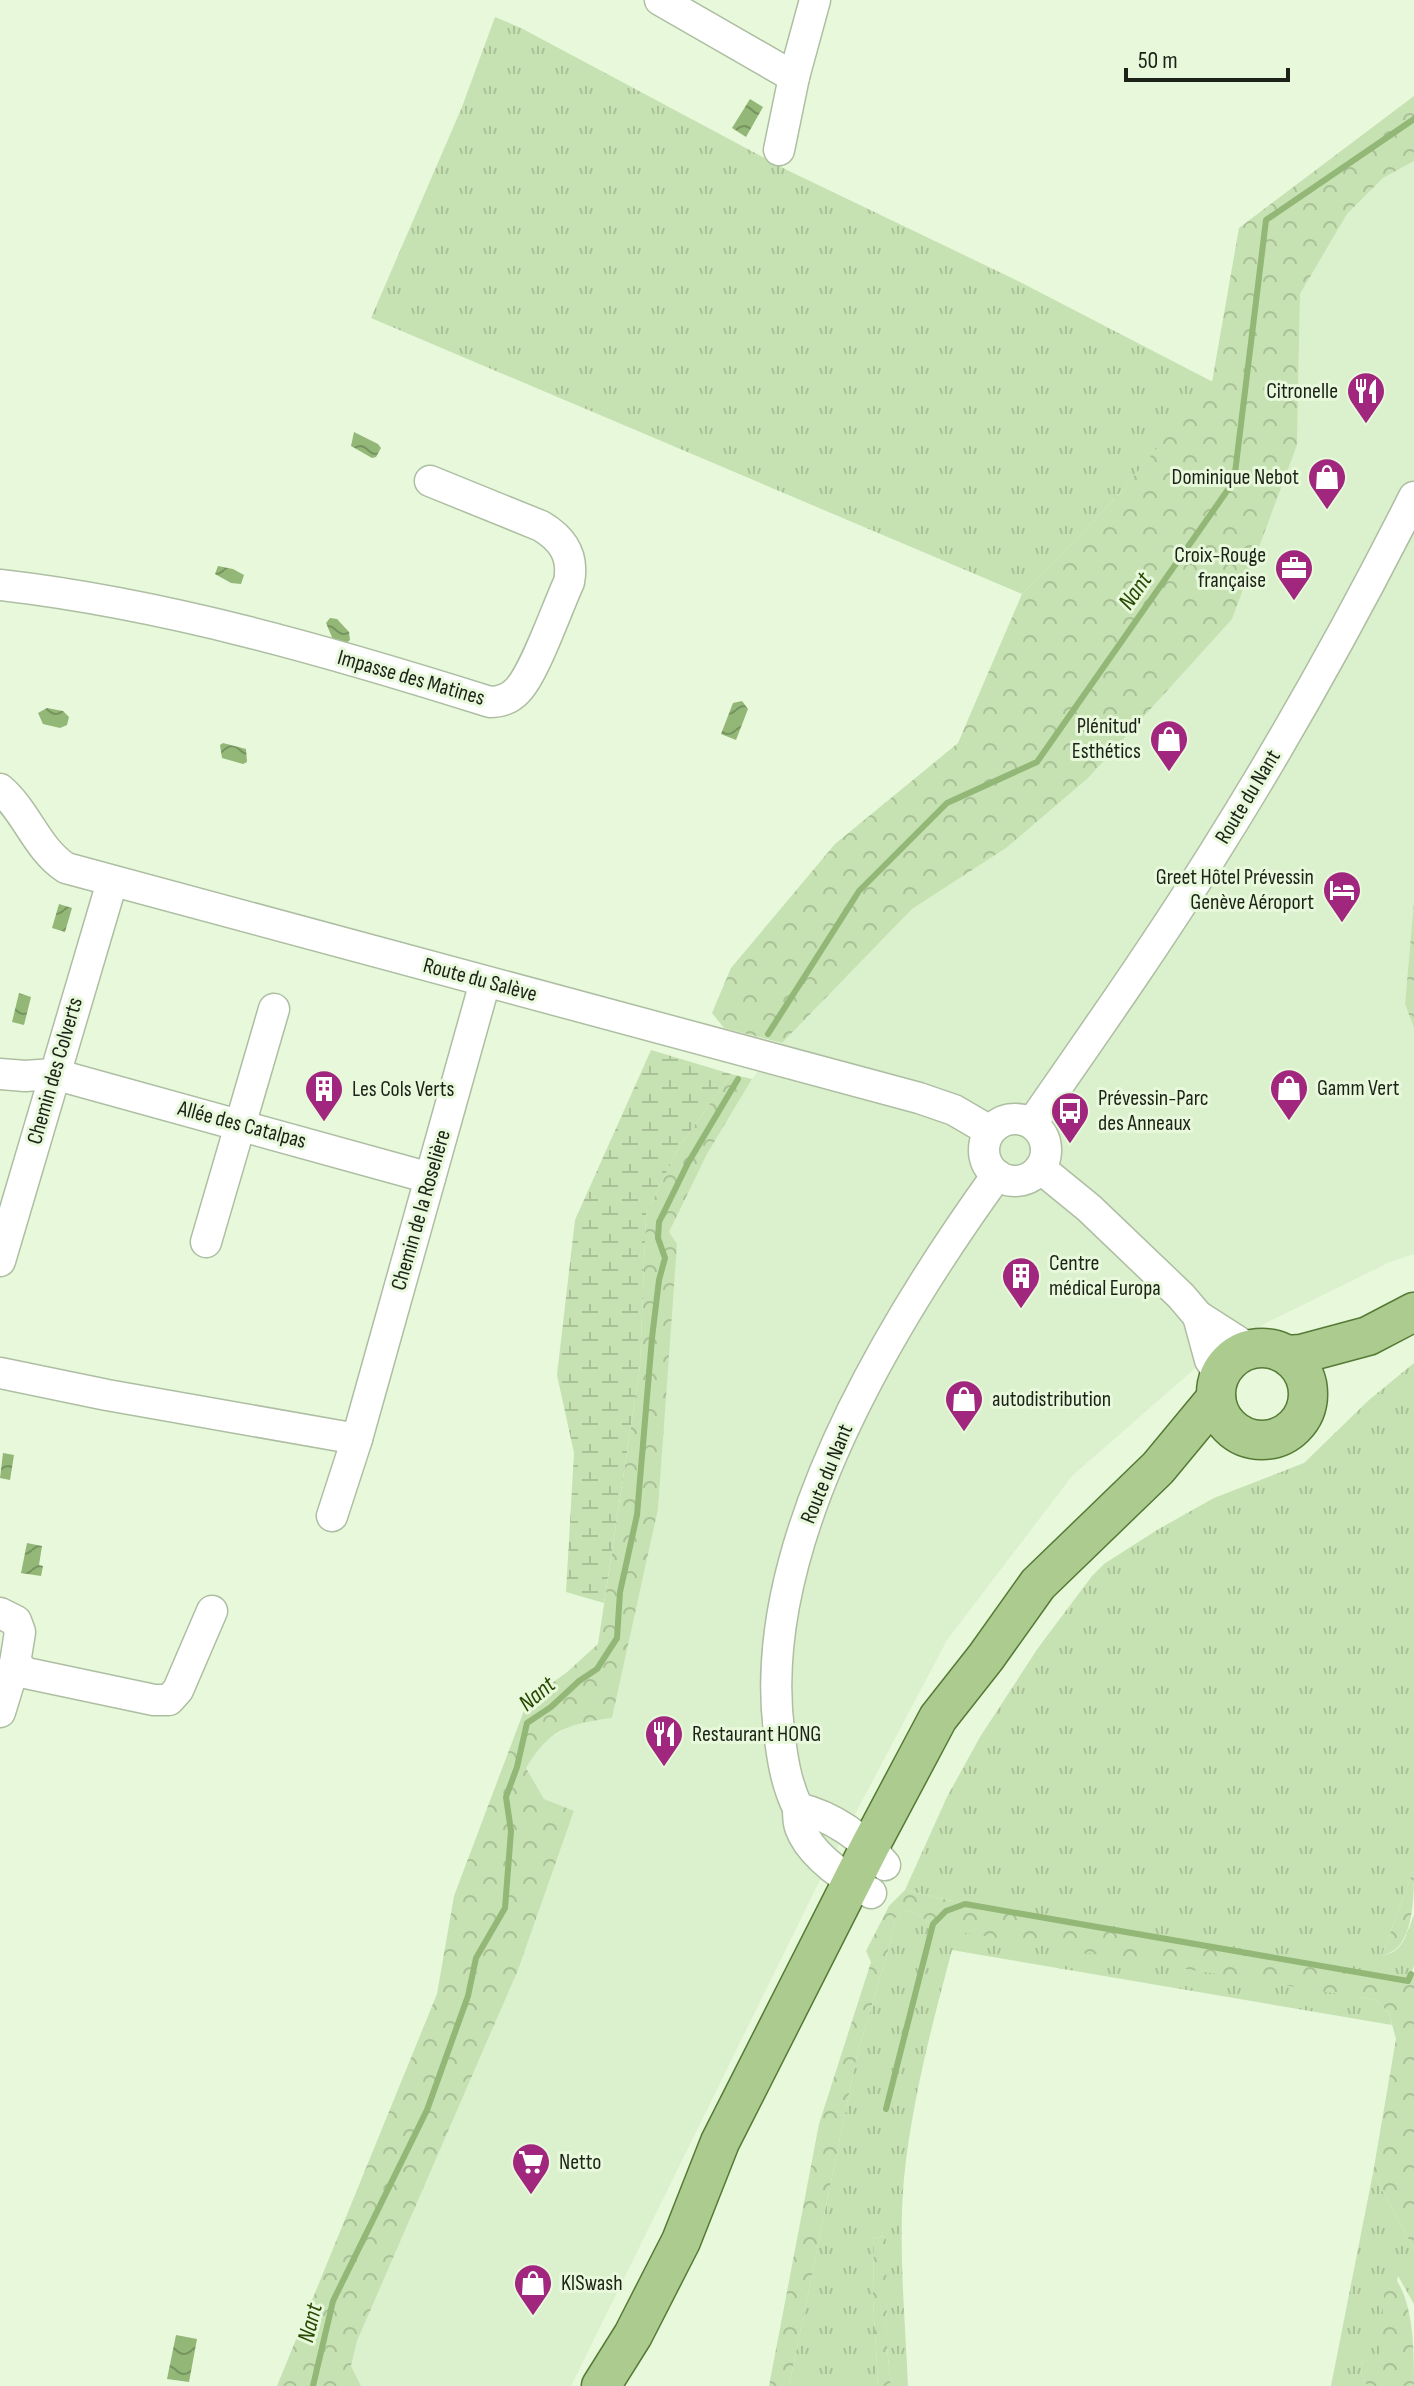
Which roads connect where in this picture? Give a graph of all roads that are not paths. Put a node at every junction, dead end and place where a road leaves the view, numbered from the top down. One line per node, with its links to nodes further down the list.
1 (660, 0): 3 (street)
2 (815, 0): 3 (street)
3 (794, 77): 4 (street)
4 (779, 150)
5 (430, 481): 7 (street, Impasse des Matines)
6 (1414, 497): 14 (street, Route du Nant)
7 (0, 585)
8 (0, 789): 9 (street, Route du Salève)
9 (112, 882): 10 (street, Route du Salève); 13 (street, Chemin des Colverts)
10 (485, 982): 16 (street, Route du Salève); 19 (street, Chemin de la Roselière)
11 (274, 1009): 15 (street)
12 (0, 1074): 13 (street, Allée des Catalpas)
13 (54, 1074): 15 (street, Allée des Catalpas); 21 (street, Chemin des Colverts)
14 (1032, 1123): 16 (street); 17 (street)
15 (240, 1124): 19 (street, Allée des Catalpas); 20 (street)
16 (990, 1131): 18 (street)
17 (1040, 1168): 18 (street); 23 (street)
18 (997, 1175): 37 (street, Route du Nant)
19 (430, 1178): 30 (street, Chemin de la Roselière)
20 (206, 1242)
21 (0, 1261)
22 (1414, 1312): 24 (main road)
23 (1198, 1316): 25 (street); 27 (street)
24 (1368, 1336): 25 (main road); 28 (main road)
25 (1269, 1352): 27 (main road); 28 (main road)
26 (0, 1373): 30 (street)
27 (1218, 1386): 29 (main road); 31 (main road)
28 (1308, 1394): 29 (main road)
29 (1242, 1435): 31 (main road)
30 (357, 1439): 32 (street, Chemin de la Roselière)
31 (1158, 1468): 38 (main road)
32 (332, 1516)
33 (212, 1611): 35 (street)
34 (0, 1613): 35 (street)
35 (15, 1663): 36 (street)
36 (0, 1712)
37 (798, 1808): 38 (street); 38 (street, Route du Nant)
38 (870, 1872): 39 (main road)
39 (633, 2335): 40 (main road); 41 (main road)
40 (601, 2386)
41 (617, 2386)

